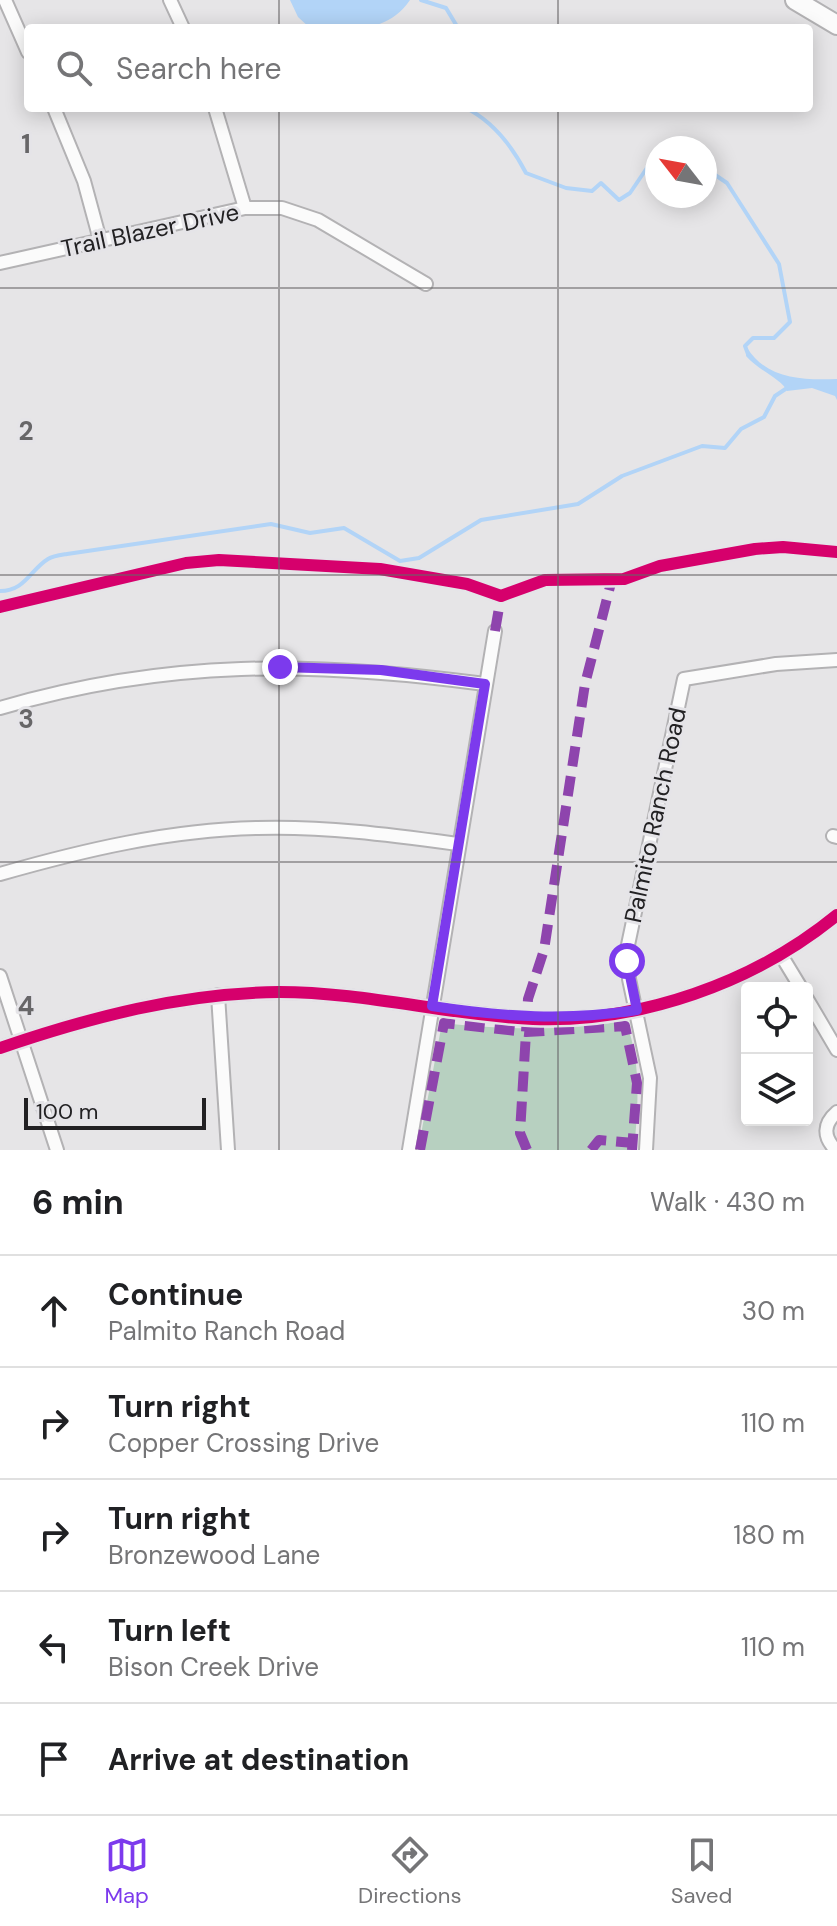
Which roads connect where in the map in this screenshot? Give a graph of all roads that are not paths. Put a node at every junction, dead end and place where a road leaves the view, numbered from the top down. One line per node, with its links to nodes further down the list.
1 (5, 0): 6 (street)
2 (170, 0): 4 (street)
3 (795, 0): 5 (main road)
4 (181, 24)
5 (837, 25)
6 (24, 43)
7 (56, 112): 10 (street)
8 (216, 112): 9 (street)
9 (245, 208): 10 (street, Trail Blazer Drive); 12 (street, Trail Blazer Drive)
10 (100, 240): 11 (street, Trail Blazer Drive)
11 (0, 263)
12 (426, 284)
13 (495, 631): 15 (street)
14 (837, 660): 26 (street, Palmito Ranch Road)
15 (485, 684): 16 (street); 17 (street)
16 (0, 708)
17 (458, 844): 18 (street); 24 (street)
18 (0, 874)
19 (837, 915): 20 (street)
20 (781, 955): 22 (street); 26 (street)
21 (0, 976): 27 (street)
22 (797, 982)
23 (218, 995): 24 (street); 27 (street); 32 (street)
24 (432, 1006): 26 (street); 33 (street)
25 (813, 1009): 29 (street)
26 (637, 1010): 34 (street, Palmito Ranch Road)
27 (22, 1040): 28 (street); 31 (street)
28 (0, 1048)
29 (837, 1050)
30 (837, 1112): 35 (street)
31 (57, 1150)
32 (228, 1150)
33 (409, 1150)
34 (646, 1150)
35 (836, 1150)

